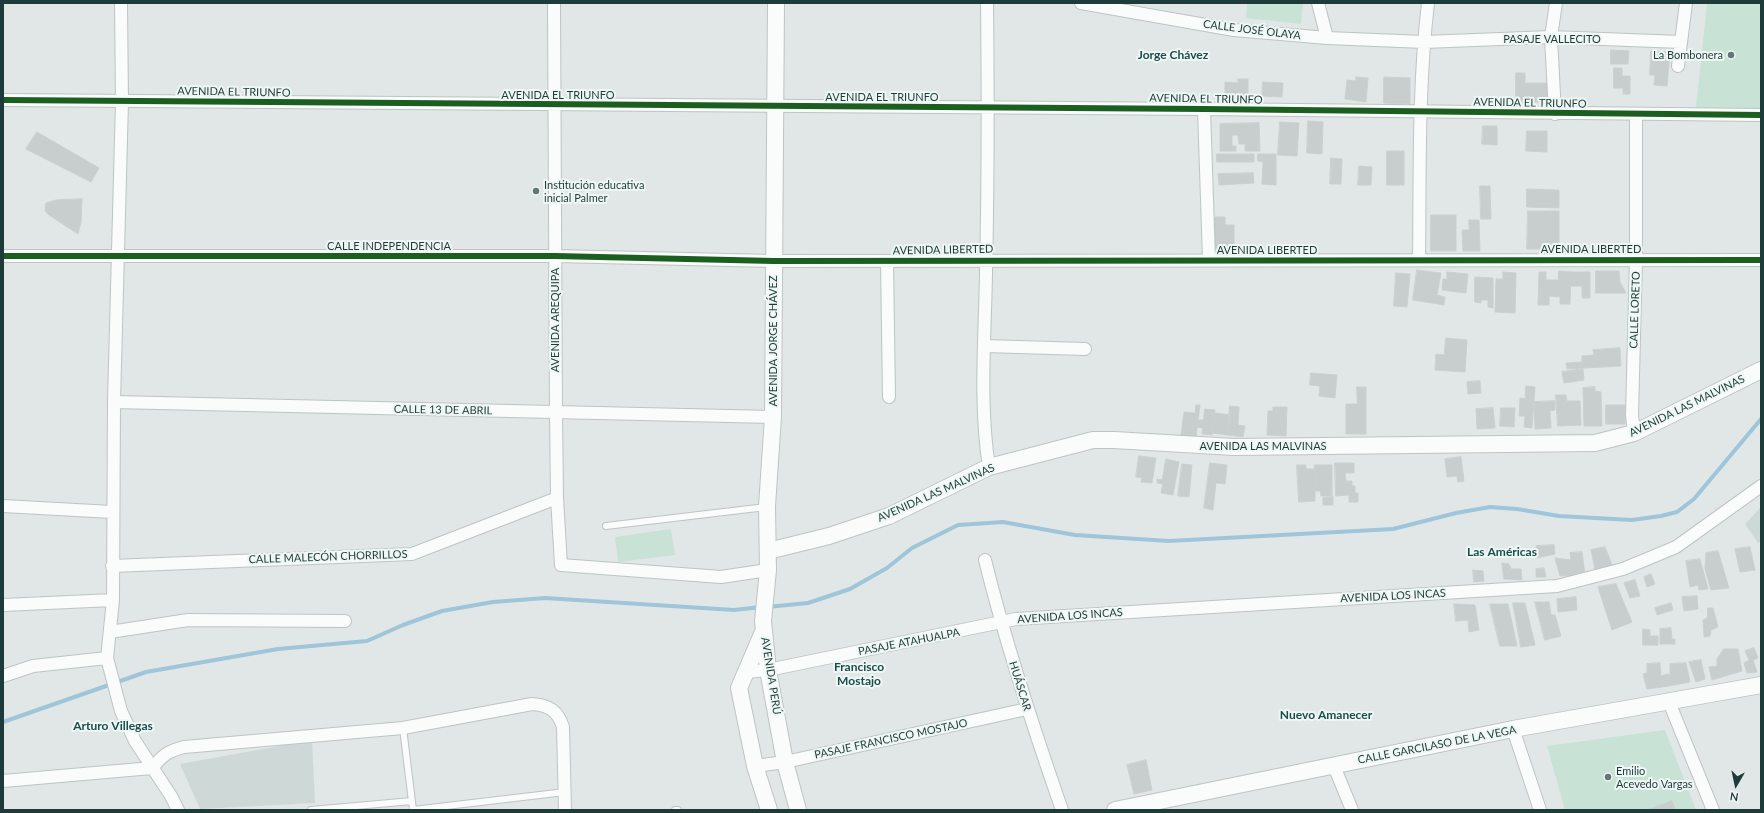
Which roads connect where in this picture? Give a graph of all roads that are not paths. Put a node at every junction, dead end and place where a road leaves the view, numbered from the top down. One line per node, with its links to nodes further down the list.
1 (121, 3): 16 (street)
2 (554, 3): 17 (street, AVENIDA AREQUIPA)
3 (776, 3): 18 (street, AVENIDA JORGE CHÁVEZ)
4 (987, 3): 19 (street)
5 (1081, 3): 11 (street, CALLE JOSÉ OLAYA)
6 (1318, 3): 11 (street)
7 (1428, 3): 12 (street)
8 (1556, 3): 10 (street)
9 (1686, 3): 13 (street)
10 (1551, 37): 12 (street, PASAJE VALLECITO); 13 (street, PASAJE VALLECITO); 22 (street)
11 (1327, 38): 12 (street, CALLE JOSÉ OLAYA)
12 (1424, 42): 21 (street)
13 (1681, 42): 14 (street)
14 (1678, 66)
15 (3, 100): 16 (street, AVENIDA EL TRIUNFO)
16 (122, 101): 17 (street, AVENIDA EL TRIUNFO); 26 (street)
17 (554, 104): 18 (street, AVENIDA EL TRIUNFO); 27 (street, AVENIDA AREQUIPA)
18 (775, 106): 19 (street, AVENIDA EL TRIUNFO); 33 (street, AVENIDA JORGE CHÁVEZ)
19 (988, 107): 20 (street, AVENIDA EL TRIUNFO); 29 (street)
20 (1204, 109): 21 (street, AVENIDA EL TRIUNFO); 30 (street)
21 (1421, 112): 22 (street, AVENIDA EL TRIUNFO); 31 (street)
22 (1555, 114): 23 (street, AVENIDA EL TRIUNFO)
23 (1636, 115): 24 (street, AVENIDA EL TRIUNFO); 28 (street, CALLE LORETO)
24 (1761, 115)
25 (3, 256): 26 (street, CALLE INDEPENDENCIA)
26 (118, 256): 27 (street, CALLE INDEPENDENCIA); 39 (street)
27 (555, 256): 33 (street, CALLE INDEPENDENCIA); 40 (street, AVENIDA AREQUIPA)
28 (1636, 259): 31 (street, AVENIDA LIBERTED); 32 (street, AVENIDA LIBERTED); 42 (street, CALLE LORETO)
29 (987, 260): 30 (street, AVENIDA LIBERTED); 34 (street, AVENIDA LIBERTED); 35 (street)
30 (1209, 260): 31 (street, AVENIDA LIBERTED)
31 (1419, 260)
32 (1761, 260)
33 (774, 261): 34 (street, AVENIDA LIBERTED); 41 (street, AVENIDA JORGE CHÁVEZ)
34 (887, 261): 38 (street)
35 (985, 346): 36 (street); 43 (street)
36 (1085, 349)
37 (1761, 370): 42 (street, AVENIDA LAS MALVINAS)
38 (889, 397)
39 (114, 402): 40 (street, CALLE 13 DE ABRIL); 48 (street)
40 (556, 413): 41 (street, CALLE 13 DE ABRIL); 45 (street, AVENIDA AREQUIPA)
41 (773, 417): 47 (street, AVENIDA JORGE CHÁVEZ)
42 (1634, 433): 43 (street, AVENIDA LAS MALVINAS)
43 (989, 467): 50 (street, AVENIDA LAS MALVINAS)
44 (1761, 486): 57 (street, AVENIDA LOS INCAS)
45 (557, 498): 52 (street, CALLE MALECÓN CHORRILLOS); 53 (street, AVENIDA AREQUIPA)
46 (3, 506): 48 (street)
47 (767, 506): 49 (lane); 50 (street, AVENIDA JORGE CHÁVEZ)
48 (112, 512): 52 (street)
49 (606, 526)
50 (768, 551): 53 (street, AVENIDA JORGE CHÁVEZ)
51 (985, 560): 57 (street, HUÁSCAR)
52 (112, 566): 54 (street)
53 (768, 576): 58 (street, AVENIDA JORGE CHÁVEZ)
54 (113, 600): 55 (street); 59 (street)
55 (3, 605)
56 (345, 621): 59 (street)
57 (1001, 623): 61 (street, PASAJE ATAHUALPA); 66 (street, HUÁSCAR)
58 (764, 626): 61 (street, AVENIDA PERÚ); 62 (street, AVENIDA PERÚ)
59 (110, 632): 60 (street)
60 (108, 662): 63 (street); 72 (street)
61 (768, 670): 62 (street, PASAJE ATAHUALPA); 69 (street, AVENIDA PERÚ)
62 (746, 672): 70 (street, AVENIDA PERÚ)
63 (3, 676)
64 (1761, 685): 65 (street, CALLE GARCILASO DE LA VEGA)
65 (1670, 702): 68 (street, CALLE GARCILASO DE LA VEGA); 87 (street)
66 (1027, 709): 69 (street, PASAJE FRANCISCO MOSTAJO); 83 (street, HUÁSCAR)
67 (403, 728): 72 (street); 74 (street); 75 (lane)
68 (1513, 729): 71 (street, CALLE GARCILASO DE LA VEGA); 86 (street)
69 (785, 762): 70 (street, PASAJE FRANCISCO MOSTAJO); 82 (street, AVENIDA PERÚ)
70 (755, 766): 81 (street, AVENIDA PERÚ)
71 (1334, 766): 84 (street, CALLE GARCILASO DE LA VEGA); 85 (street)
72 (152, 768): 73 (street); 76 (street)
73 (3, 781)
74 (565, 792): 75 (lane); 78 (street)
75 (412, 801): 77 (lane)
76 (178, 810)
77 (311, 810)
78 (566, 810)
79 (675, 810): 80 (lane)
80 (678, 810)
81 (769, 810)
82 (798, 810)
83 (1062, 810)
84 (1115, 810)
85 (1352, 810)
86 (1540, 810)
87 (1713, 810)

